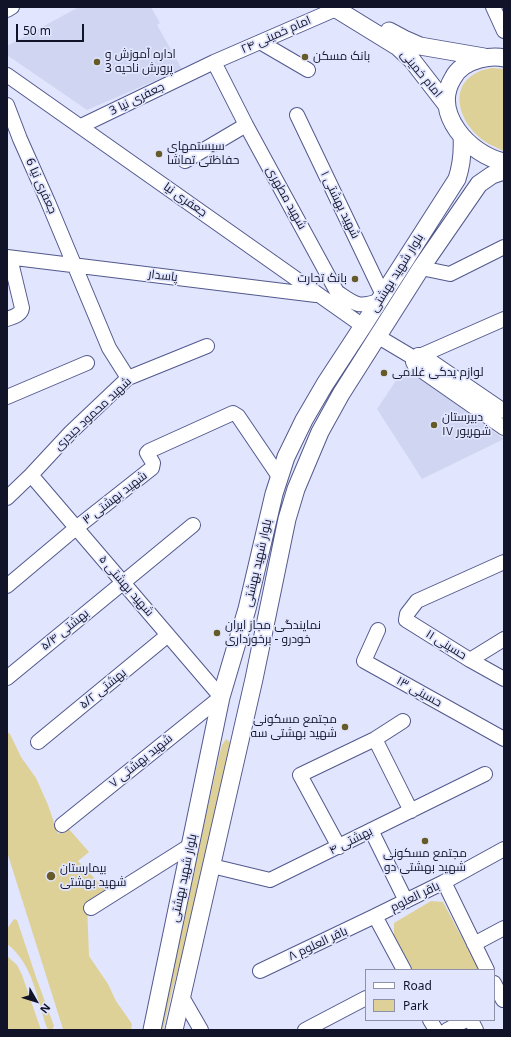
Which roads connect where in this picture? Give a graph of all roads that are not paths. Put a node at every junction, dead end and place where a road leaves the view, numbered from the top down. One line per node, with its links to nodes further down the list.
1 (12, 7): 4 (street)
2 (339, 7): 6 (street, امام خمینی ۲۴); 7 (main road, امام خمینی)
3 (493, 7): 5 (street)
4 (7, 10)
5 (504, 31)
6 (260, 42): 9 (street, امام خمینی ۲۴); 10 (street)
7 (416, 53): 8 (main road, امام خمینی); 12 (main road, امام خمینی)
8 (498, 57): 12 (main road)
9 (214, 62): 15 (street, شهید مطهری); 16 (street, جعفری نیا 3)
10 (308, 70)
11 (7, 75): 16 (street, جعفری نیا)
12 (446, 104): 17 (main road, امام خمینی)
13 (7, 105): 25 (street, جعفری نیا 6)
14 (297, 115): 28 (street, شهید بهشتی ۱)
15 (246, 125): 18 (street); 27 (street, شهید مطهری)
16 (81, 126): 27 (street, جعفری نیا)
17 (462, 136): 19 (main road); 21 (main road, بلوار شهید بهشتی)
18 (185, 162)
19 (504, 162)
20 (504, 170): 22 (main road, بلوار شهید بهشتی)
21 (459, 174): 22 (main road); 28 (main road, بلوار شهید بهشتی)
22 (479, 184): 26 (main road, بلوار شهید بهشتی)
23 (504, 247): 26 (street)
24 (9, 258): 25 (street, پاسدار); 30 (street)
25 (75, 266): 27 (street, پاسدار); 38 (street, جعفری نیا 6)
26 (421, 268): 33 (main road, بلوار شهید بهشتی)
27 (328, 296): 28 (street, شهید مطهری); 29 (street, جعفری نیا)
28 (381, 298): 32 (main road, بلوار شهید بهشتی)
29 (344, 312): 32 (street, جعفری نیا); 36 (street)
30 (7, 319)
31 (504, 319): 35 (street)
32 (363, 326): 33 (main road); 36 (main road, بلوار شهید بهشتی)
33 (377, 336): 35 (street); 61 (main road, بلوار شهید بهشتی)
34 (207, 346): 38 (street, شهید محمود حیدری)
35 (418, 357): 40 (street); 41 (street)
36 (341, 359): 43 (main road, بلوار شهید بهشتی)
37 (87, 363): 39 (street)
38 (128, 378): 42 (street, شهید محمود حیدری)
39 (7, 397)
40 (500, 405)
41 (504, 428)
42 (31, 475): 44 (street); 45 (street, شهید محمود حیدری); 47 (street, شهید بهشتی ۵)
43 (280, 478): 47 (street, شهید بهشتی ۳); 57 (main road, بلوار شهید بهشتی)
44 (7, 486)
45 (7, 498)
46 (192, 525): 49 (street, بهشتی ۵/۴)
47 (76, 528): 49 (street, شهید بهشتی ۵); 50 (street)
48 (504, 562): 54 (street, حسینی ۱۱)
49 (123, 583): 52 (street, شهید بهشتی ۵); 55 (street, بهشتی ۵/۴)
50 (7, 586)
51 (378, 630): 60 (street, حسینی ۱۳)
52 (168, 635): 57 (street, شهید بهشتی ۵); 62 (street, بهشتی ۵/۲)
53 (504, 639): 54 (street)
54 (470, 660): 56 (street, حسینی ۱۱)
55 (7, 678)
56 (504, 679)
57 (221, 697): 63 (main road, بلوار شهید بهشتی); 66 (street, شهید بهشتی ۷)
58 (403, 722): 59 (street)
59 (374, 739): 65 (street); 69 (street)
60 (504, 739)
61 (239, 741): 63 (main road); 71 (main road, بلوار شهید بهشتی)
62 (38, 742)
63 (208, 759): 68 (main road, بلوار شهید بهشتی)
64 (485, 774): 65 (street, بهشتی ۴)
65 (411, 811): 67 (street, بهشتی ۴)
66 (62, 825)
67 (371, 830): 69 (street, بهشتی ۴); 73 (street)
68 (191, 846): 74 (street); 88 (main road, بلوار شهید بهشتی)
69 (339, 847): 71 (street, بهشتی ۴)
70 (504, 849): 72 (street)
71 (212, 866): 82 (main road, بلوار شهید بهشتی)
72 (444, 882): 73 (street, باقر العلوم); 77 (street, باقر العلوم)
73 (406, 901): 75 (street, باقر العلوم)
74 (91, 908)
75 (375, 916): 78 (street, باقر العلوم); 80 (street, باقر العلوم ۸)
76 (504, 928): 77 (street)
77 (474, 944): 79 (street, باقر العلوم)
78 (403, 969)
79 (486, 969)
80 (260, 971)
81 (495, 986): 84 (street)
82 (182, 997): 89 (main road, بلوار شهید بهشتی); 90 (street)
83 (365, 999): 91 (street)
84 (500, 1002)
85 (431, 1021): 92 (street)
86 (464, 1021): 93 (street)
87 (472, 1021): 94 (street)
88 (152, 1030)
89 (174, 1030)
90 (201, 1030)
91 (305, 1030)
92 (436, 1030)
93 (447, 1030)
94 (476, 1030)

